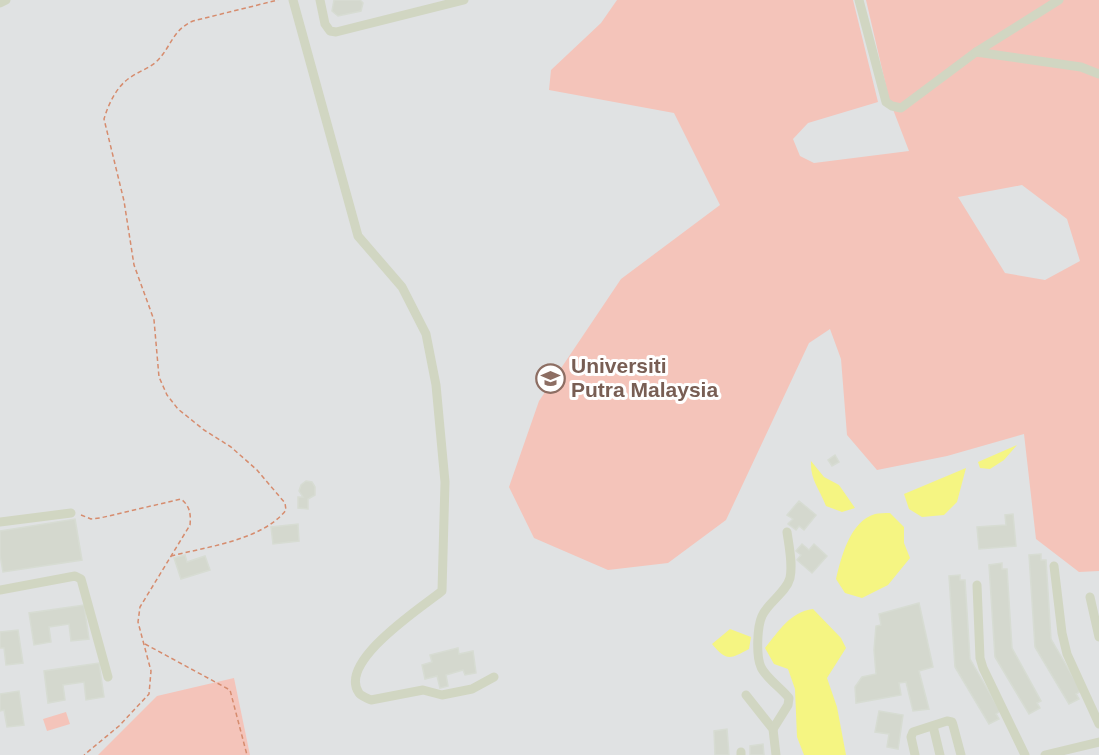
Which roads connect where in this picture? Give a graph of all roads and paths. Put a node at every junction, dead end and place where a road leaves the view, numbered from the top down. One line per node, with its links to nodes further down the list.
1 (6, 0): 8 (street)
2 (278, 0): 14 (path)
3 (293, 0): 22 (street)
4 (320, 0): 5 (street)
5 (464, 0)
6 (859, 0): 9 (street)
7 (1059, 0): 9 (street)
8 (0, 3)
9 (976, 51): 10 (street)
10 (1099, 74)
11 (71, 513): 12 (street); 14 (path)
12 (0, 522)
13 (787, 532): 26 (street)
14 (171, 556): 20 (path)
15 (1054, 566): 24 (street)
16 (977, 585): 34 (street)
17 (0, 590): 21 (street)
18 (1090, 597): 19 (street)
19 (1099, 637)
20 (144, 644): 28 (path); 29 (path)
21 (108, 676)
22 (494, 677)
23 (746, 695): 26 (street)
24 (1099, 724)
25 (933, 726): 31 (street); 32 (street); 33 (street)
26 (773, 729): 30 (street)
27 (1099, 742): 35 (street)
28 (84, 755)
29 (247, 755)
30 (776, 755)
31 (915, 755)
32 (940, 755)
33 (961, 755)
34 (1025, 755)
35 (1045, 755)

